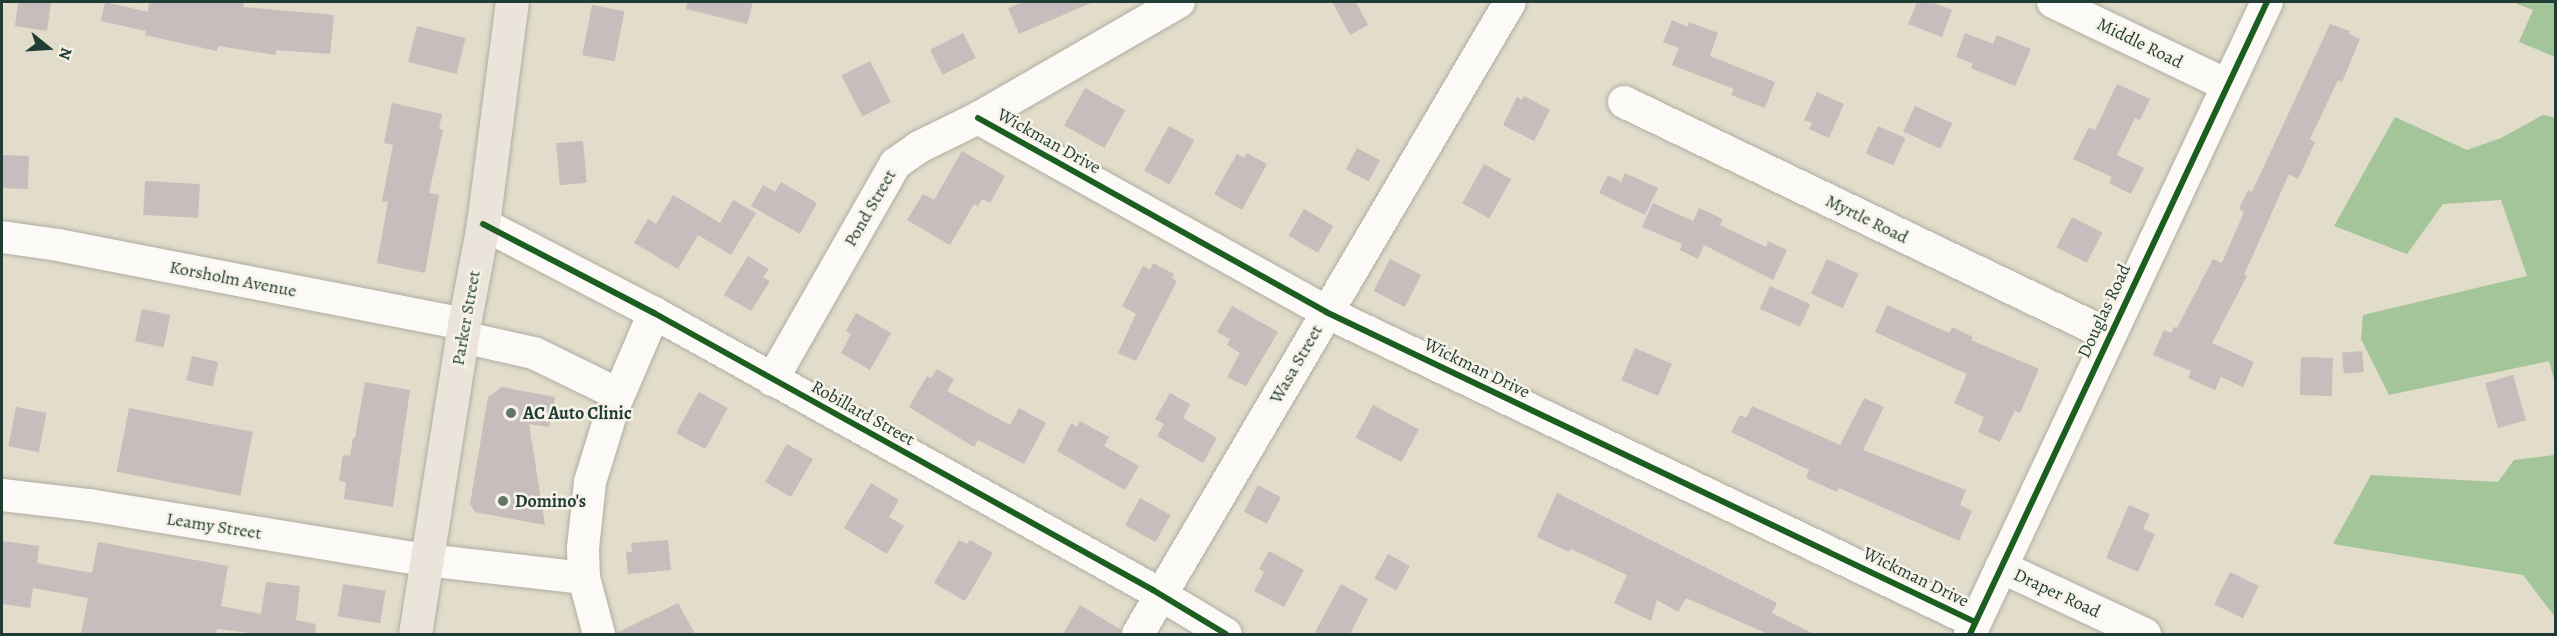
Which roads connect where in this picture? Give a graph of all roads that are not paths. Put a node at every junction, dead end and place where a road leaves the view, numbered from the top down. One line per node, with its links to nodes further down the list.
1 (509, 2): 9 (main road, Parker Street)
2 (1179, 2): 8 (street, Pond Street)
3 (1510, 2): 11 (street, Wasa Street)
4 (2053, 2): 6 (street, Middle Road)
5 (2267, 2): 6 (street, Douglas Road)
6 (2228, 85): 14 (street, Douglas Road)
7 (1624, 102): 14 (street, Myrtle Road)
8 (978, 118): 11 (street, Wickman Drive); 15 (street, Pond Street)
9 (483, 224): 12 (street, Robillard Street); 13 (main road, Parker Street)
10 (2, 237): 13 (street, Korsholm Avenue)
11 (1326, 312): 21 (street, Wasa Street); 22 (street, Wickman Drive)
12 (654, 313): 15 (street, Robillard Street); 16 (street)
13 (463, 331): 16 (street, Korsholm Avenue); 18 (main road, Parker Street)
14 (2109, 335): 19 (street, Douglas Road)
15 (772, 380): 21 (street, Robillard Street)
16 (618, 394): 20 (street)
17 (2, 495): 18 (street, Leamy Street)
18 (426, 560): 20 (street, Leamy Street); 23 (main road, Parker Street)
19 (2001, 567): 22 (street, Douglas Road); 27 (street, Draper Road)
20 (584, 578): 24 (street)
21 (1160, 596): 25 (street, Wasa Street); 26 (street, Robillard Street)
22 (1972, 628)
23 (415, 634)
24 (599, 634)
25 (1138, 634)
26 (1226, 634)
27 (2145, 634)

